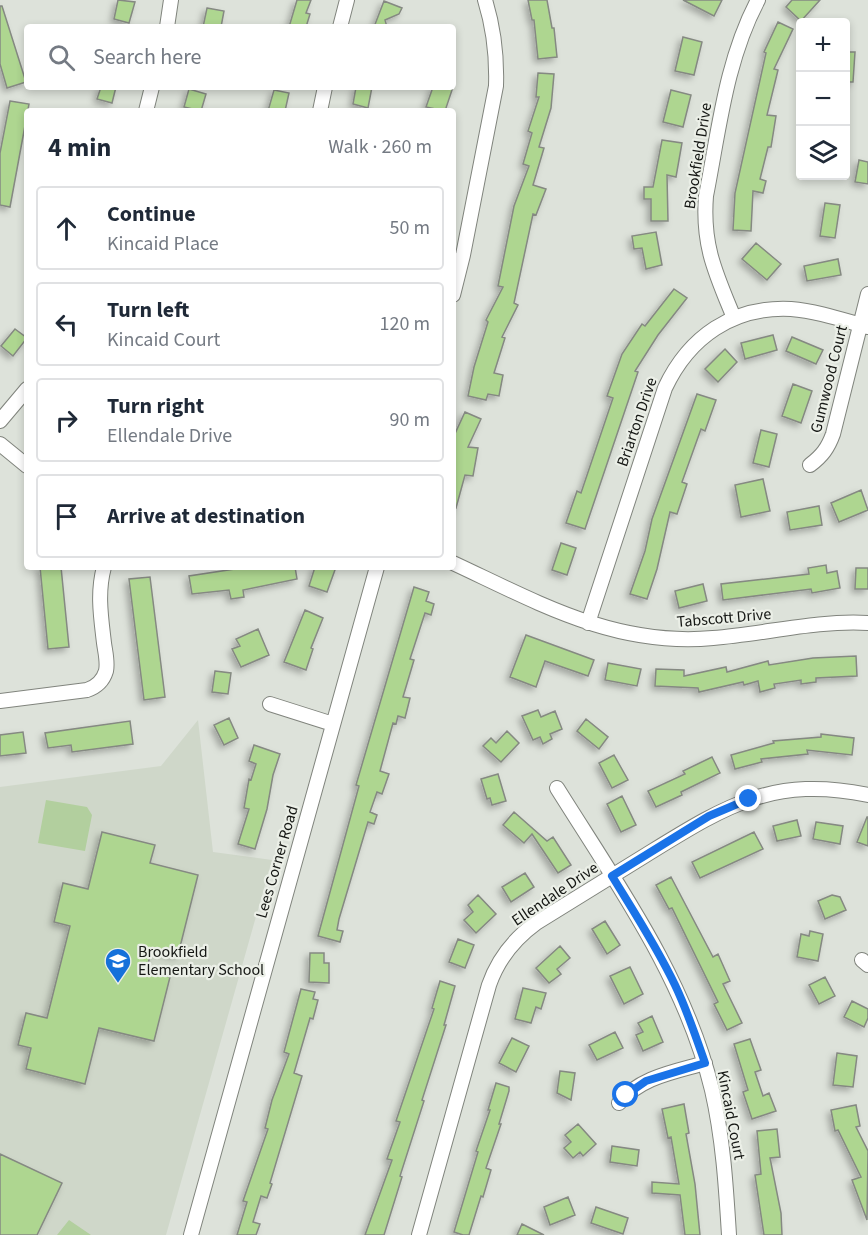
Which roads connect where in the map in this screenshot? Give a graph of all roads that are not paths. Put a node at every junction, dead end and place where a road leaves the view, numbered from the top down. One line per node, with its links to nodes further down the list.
1 (171, 0): 5 (street)
2 (347, 0): 6 (street)
3 (485, 0): 11 (street)
4 (758, 0): 13 (street, Brookfield Drive)
5 (167, 24)
6 (341, 24)
7 (151, 90): 9 (street)
8 (324, 90): 10 (street)
9 (148, 108)
10 (321, 108)
11 (456, 283)
12 (868, 294): 14 (street, Gumwood Court)
13 (734, 318): 14 (street, Briarton Drive); 23 (street, Briarton Drive)
14 (864, 326): 19 (street, Gumwood Court)
15 (24, 393): 16 (street)
16 (0, 421)
17 (0, 444): 18 (street)
18 (24, 464)
19 (810, 465)
20 (456, 564): 23 (street, Tabscott Drive)
21 (103, 570): 25 (street)
22 (376, 570): 27 (street, Lees Corner Road)
23 (588, 623): 24 (street, Tabscott Drive)
24 (868, 623)
25 (0, 701)
26 (270, 704): 27 (street)
27 (333, 724): 33 (street, Lees Corner Road)
28 (557, 788): 30 (street, Kincaid Court)
29 (868, 795): 30 (street, Ellendale Drive)
30 (612, 876): 31 (street, Kincaid Court); 34 (street, Ellendale Drive)
31 (705, 1063): 32 (street); 35 (street, Kincaid Court)
32 (620, 1103)
33 (191, 1235)
34 (419, 1235)
35 (729, 1235)

